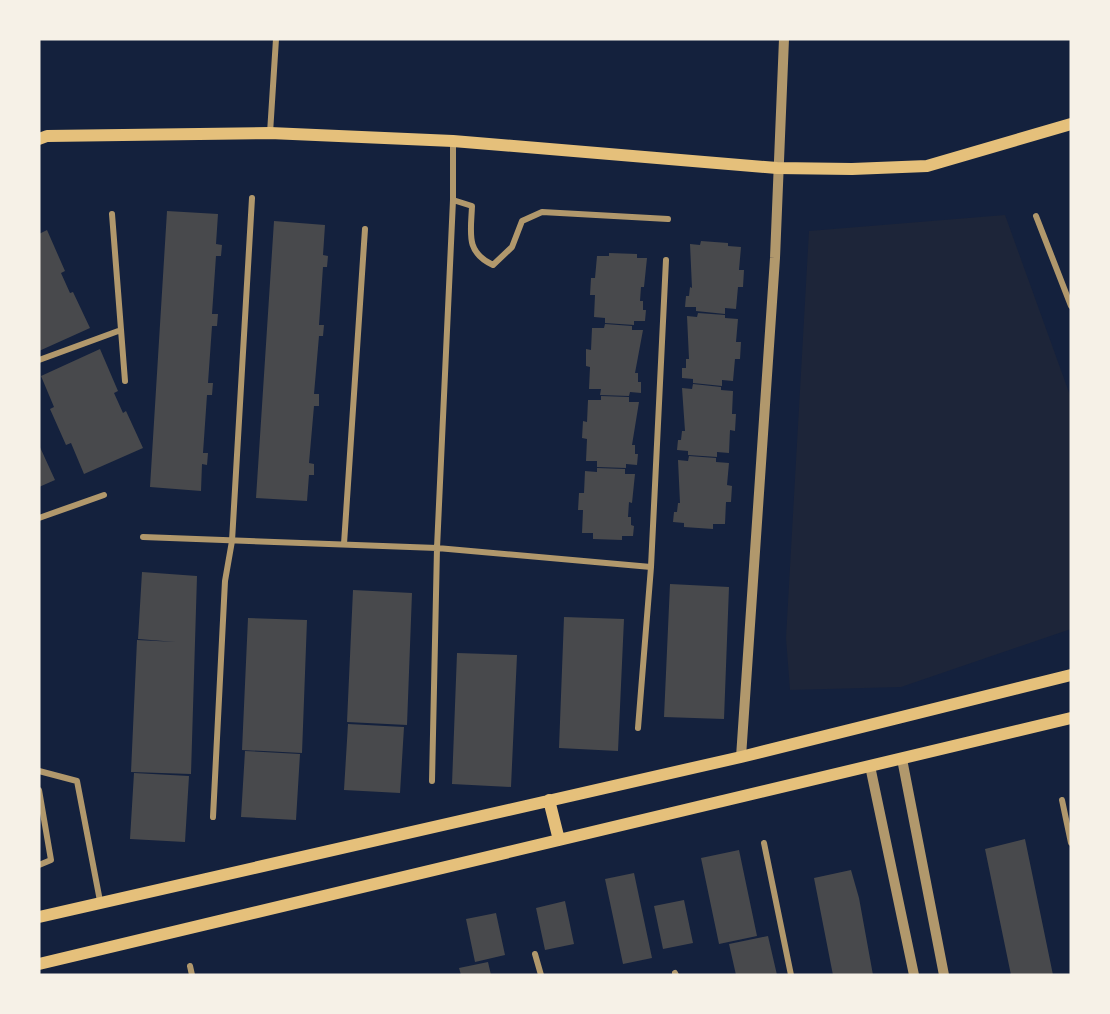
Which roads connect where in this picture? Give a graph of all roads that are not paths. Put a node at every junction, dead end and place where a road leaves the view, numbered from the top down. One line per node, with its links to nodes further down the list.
1 (276, 39): 4 (street)
2 (784, 39): 7 (street)
3 (1071, 124): 7 (main road)
4 (270, 133): 5 (main road); 6 (main road)
5 (39, 139)
6 (453, 141): 7 (main road); 9 (street)
7 (777, 168): 29 (street)
8 (252, 198): 22 (street)
9 (453, 200): 12 (street); 24 (street)
10 (112, 214): 16 (street)
11 (1036, 216): 15 (street)
12 (668, 219)
13 (365, 229): 23 (street)
14 (666, 260): 25 (street)
15 (1071, 306)
16 (121, 330): 17 (street); 18 (street)
17 (39, 360)
18 (125, 381)
19 (104, 495): 20 (street)
20 (39, 518)
21 (143, 537): 22 (street)
22 (232, 541): 23 (street); 37 (street)
23 (344, 544): 24 (street)
24 (437, 548): 25 (street); 33 (street)
25 (651, 567): 28 (street)
26 (1071, 675): 29 (main road)
27 (1071, 718): 30 (main road)
28 (638, 728)
29 (741, 757): 35 (main road)
30 (902, 759): 31 (main road); 51 (street)
31 (870, 766): 38 (main road); 50 (street)
32 (39, 771): 42 (street)
33 (432, 781)
34 (39, 790): 41 (street)
35 (549, 800): 38 (main road); 42 (main road)
36 (1062, 800): 40 (street)
37 (213, 817)
38 (559, 840): 45 (main road)
39 (764, 843): 49 (street)
40 (1071, 843)
41 (39, 865)
42 (100, 901): 43 (main road)
43 (39, 917)
44 (535, 954): 48 (street)
45 (39, 964)
46 (190, 966): 47 (street)
47 (192, 975)
48 (541, 975)
49 (790, 975)
50 (914, 975)
51 (944, 975)

